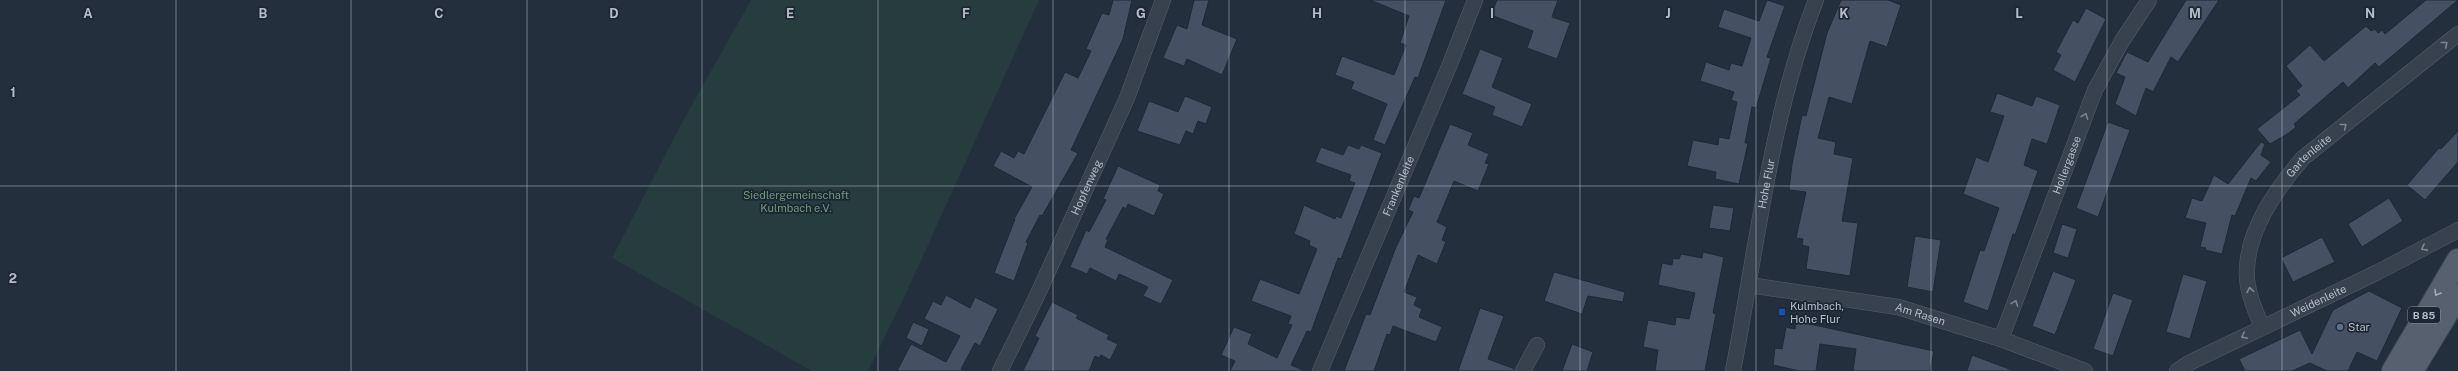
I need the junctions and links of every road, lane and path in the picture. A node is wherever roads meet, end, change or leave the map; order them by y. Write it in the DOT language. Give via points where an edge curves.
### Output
graph roads {
  1 [pos="1163,0"];
  2 [pos="1475,0"];
  3 [pos="1816,0"];
  4 [pos="2149,0"];
  5 [pos="2458,34"];
  6 [pos="2458,230"];
  7 [pos="2458,260"];
  8 [pos="1749,285"];
  9 [pos="2458,295"];
  10 [pos="2262,326"];
  11 [pos="2001,339"];
  12 [pos="1538,346"];
  13 [pos="1000,371"];
  14 [pos="1320,371"];
  15 [pos="1523,371"];
  16 [pos="1733,371"];
  17 [pos="2085,371"];
  18 [pos="2177,371"];
  19 [pos="2393,371"];
  20 [pos="2412,371"];
  1 -- 13 [label="street, Hopfenweg" via="1127,98"];
  2 -- 14 [label="street, Frankenleite"];
  3 -- 8 [label="street, Hohe Flur" via="1800,43 1777,130"];
  11 -- 4 [label="street, Hollergasse, one-way" via="2095,90 2122,41"];
  10 -- 5 [label="street, Gartenleite, one-way" via="2254,309 2246,269 2251,243 2284,180 2303,158"];
  6 -- 10 [label="street, Weidenleite, one-way" via="2378,272"];
  7 -- 19 [label="main road, B 85, one-way"];
  8 -- 11 [label="street, Am Rasen" via="1898,307"];
  8 -- 16 [label="street, Hohe Flur"];
  9 -- 20 [label="main road, B 85"];
  10 -- 18 [label="street, Weidenleite, one-way"];
  11 -- 17 [label="street, Am Rasen"];
  12 -- 15 [label="street"];
}
